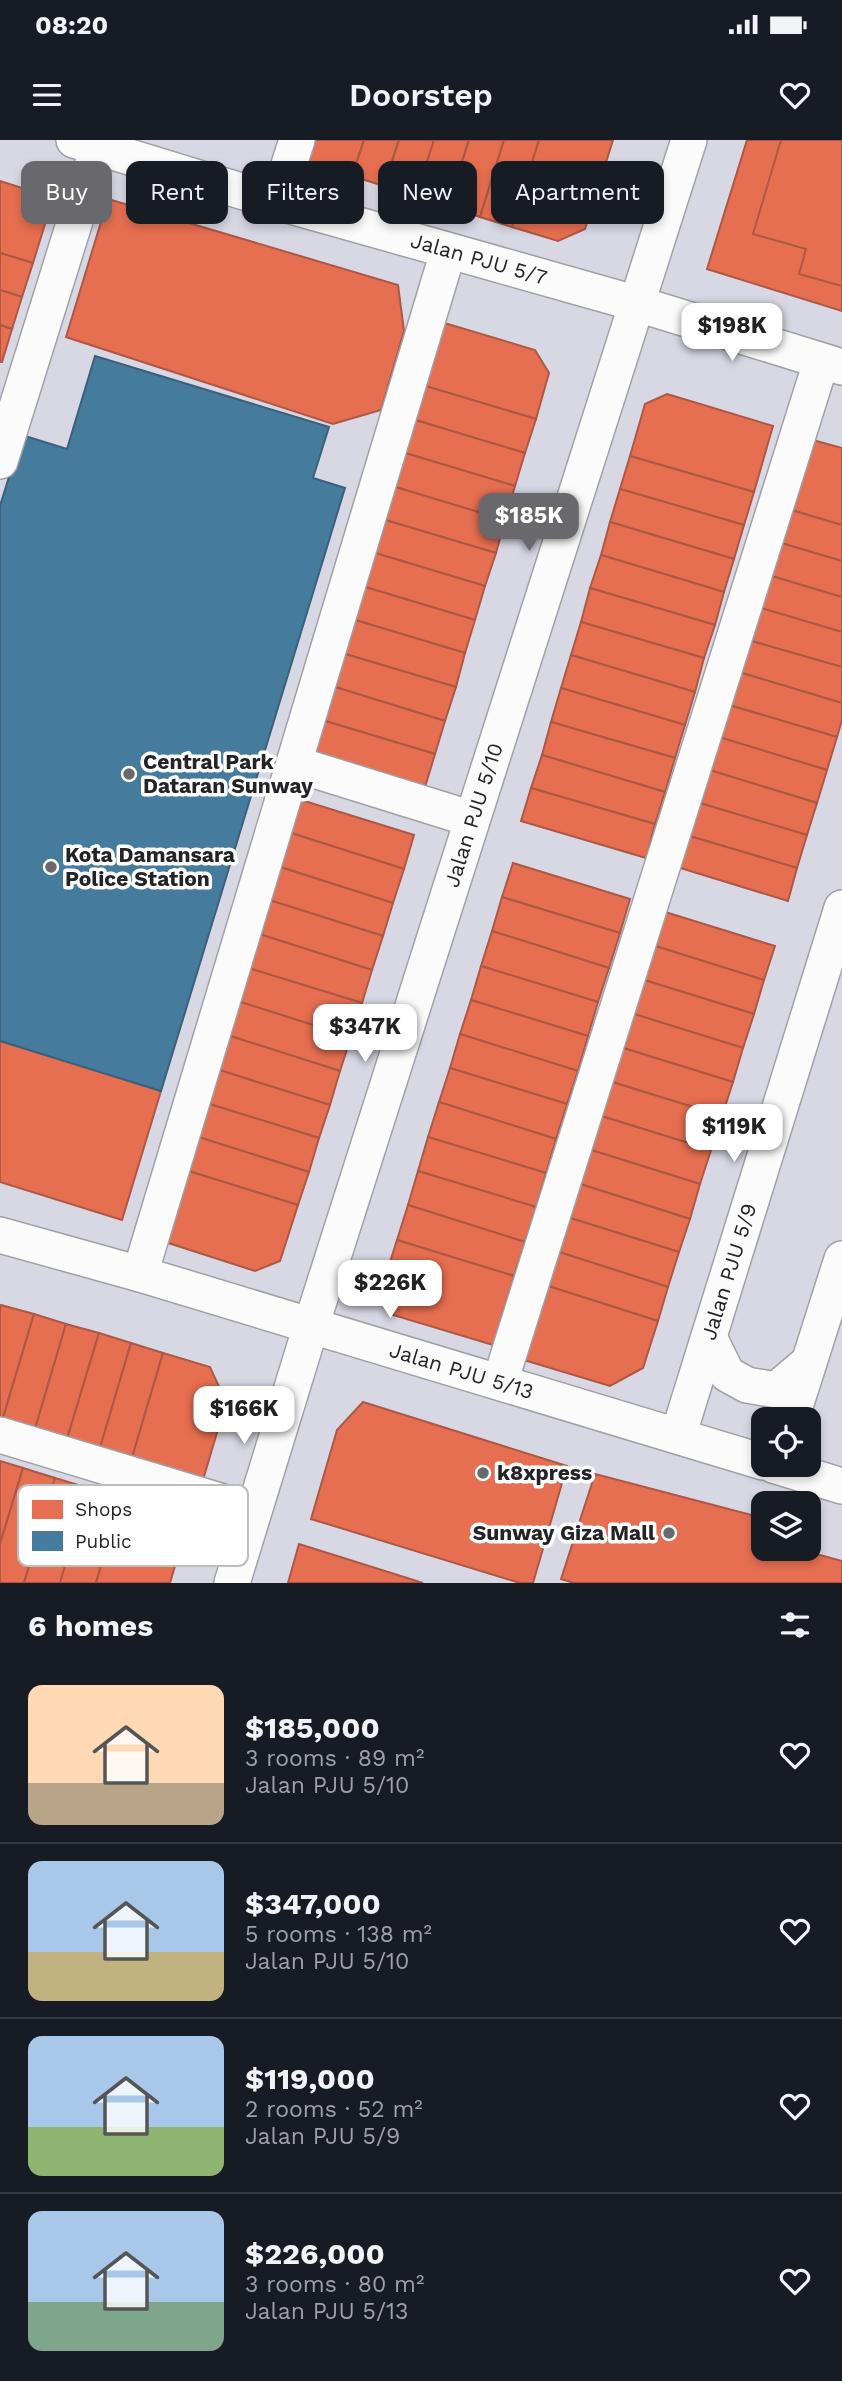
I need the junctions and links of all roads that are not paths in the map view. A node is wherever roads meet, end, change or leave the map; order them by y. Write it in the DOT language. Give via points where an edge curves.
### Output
graph roads {
  1 [pos="297,140"];
  2 [pos="689,140"];
  3 [pos="86,144"];
  4 [pos="290,161"];
  5 [pos="242,191"];
  6 [pos="353,224"];
  7 [pos="449,252"];
  8 [pos="638,304"];
  9 [pos="832,365"];
  10 [pos="0,461"];
  11 [pos="295,764"];
  12 [pos="472,819"];
  13 [pos="842,908"];
  14 [pos="0,1235"];
  15 [pos="842,1259"];
  16 [pos="140,1274"];
  17 [pos="311,1326"];
  18 [pos="709,1337"];
  19 [pos="809,1362"];
  20 [pos="499,1382"];
  21 [pos="795,1407"];
  22 [pos="0,1435"];
  23 [pos="678,1436"];
  24 [pos="751,1458"];
  25 [pos="813,1477"];
  26 [pos="166,1485"];
  27 [pos="842,1486"];
  28 [pos="248,1509"];
  29 [pos="253,1511"];
  30 [pos="248,1528"];
  31 [pos="237,1566"];
  32 [pos="232,1583"];
  1 -- 4 [label="street"];
  2 -- 8 [label="street, Jalan PJU 5/10"];
  3 -- 5 [label="street, Jalan PJU 5/7"];
  3 -- 10 [label="street"];
  6 -- 7 [label="street, Jalan PJU 5/7"];
  7 -- 8 [label="street, Jalan PJU 5/7"];
  7 -- 11 [label="street"];
  8 -- 9 [label="street, Jalan PJU 5/7"];
  8 -- 12 [label="street, Jalan PJU 5/10"];
  9 -- 20 [label="street"];
  11 -- 12 [label="street"];
  11 -- 16 [label="street"];
  12 -- 17 [label="street, Jalan PJU 5/10"];
  13 -- 18 [label="street, Jalan PJU 5/9"];
  14 -- 16 [label="street, Jalan PJU 5/13"];
  15 -- 19 [label="street"];
  16 -- 17 [label="street, Jalan PJU 5/13"];
  17 -- 20 [label="street, Jalan PJU 5/13"];
  17 -- 29 [label="street, Jalan PJU 5/10"];
  18 -- 19 [label="street" via="727,1374 747,1385 776,1390"];
  18 -- 23 [label="street, Jalan PJU 5/9"];
  19 -- 21 [label="street"];
  20 -- 23 [label="street, Jalan PJU 5/13"];
  22 -- 26 [label="street"];
  23 -- 24 [label="street, Jalan PJU 5/13"];
  25 -- 27 [label="street"];
  28 -- 29 [label="street"];
  29 -- 30 [label="street, Jalan PJU 5/10"];
  31 -- 32 [label="street, Jalan PJU 5/10"];
}
